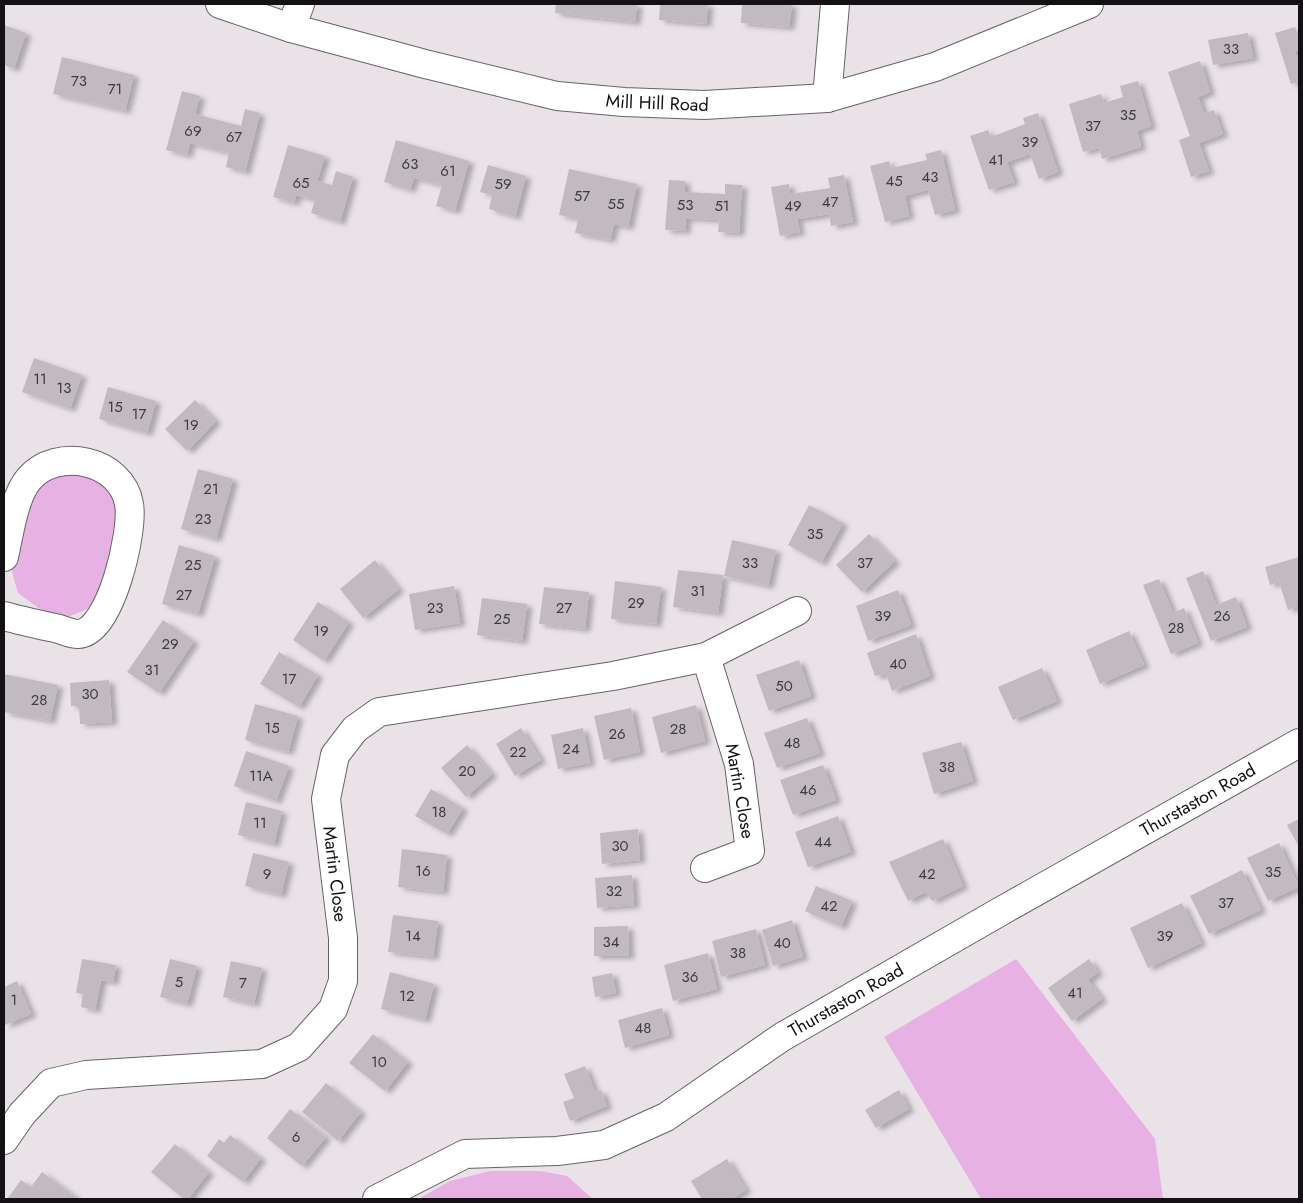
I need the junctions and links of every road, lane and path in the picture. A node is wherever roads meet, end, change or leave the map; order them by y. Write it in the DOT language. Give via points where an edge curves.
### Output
graph roads {
  1 [pos="220,4"];
  2 [pos="835,4"];
  3 [pos="1089,4"];
  4 [pos="296,16"];
  5 [pos="827,98"];
  6 [pos="4,557"];
  7 [pos="797,611"];
  8 [pos="4,616"];
  9 [pos="706,658"];
  10 [pos="1299,743"];
  11 [pos="705,868"];
  12 [pos="4,1140"];
  13 [pos="377,1199"];
  1 -- 4 [label="street, Mill Hill Road"];
  2 -- 5 [label="street"];
  3 -- 5 [label="street, Mill Hill Road" via="935,67"];
  4 -- 5 [label="street, Mill Hill Road" via="425,64 558,96 704,105"];
  6 -- 8 [label="street" via="20,496 30,478 64,461 86,461 104,470 120,484 130,503 129,526 114,592 103,616 91,628 78,634"];
  7 -- 9 [label="street, Martin Close"];
  9 -- 11 [label="street, Martin Close" via="739,764 750,851"];
  9 -- 12 [label="street, Martin Close" via="613,676 380,712 355,729 335,755 326,799 343,938 343,981 333,1009 300,1047 262,1064 86,1075 52,1083 22,1114"];
  10 -- 13 [label="street, Thurstaston Road" via="782,1037 666,1117 604,1145 557,1151 465,1154"];
}
